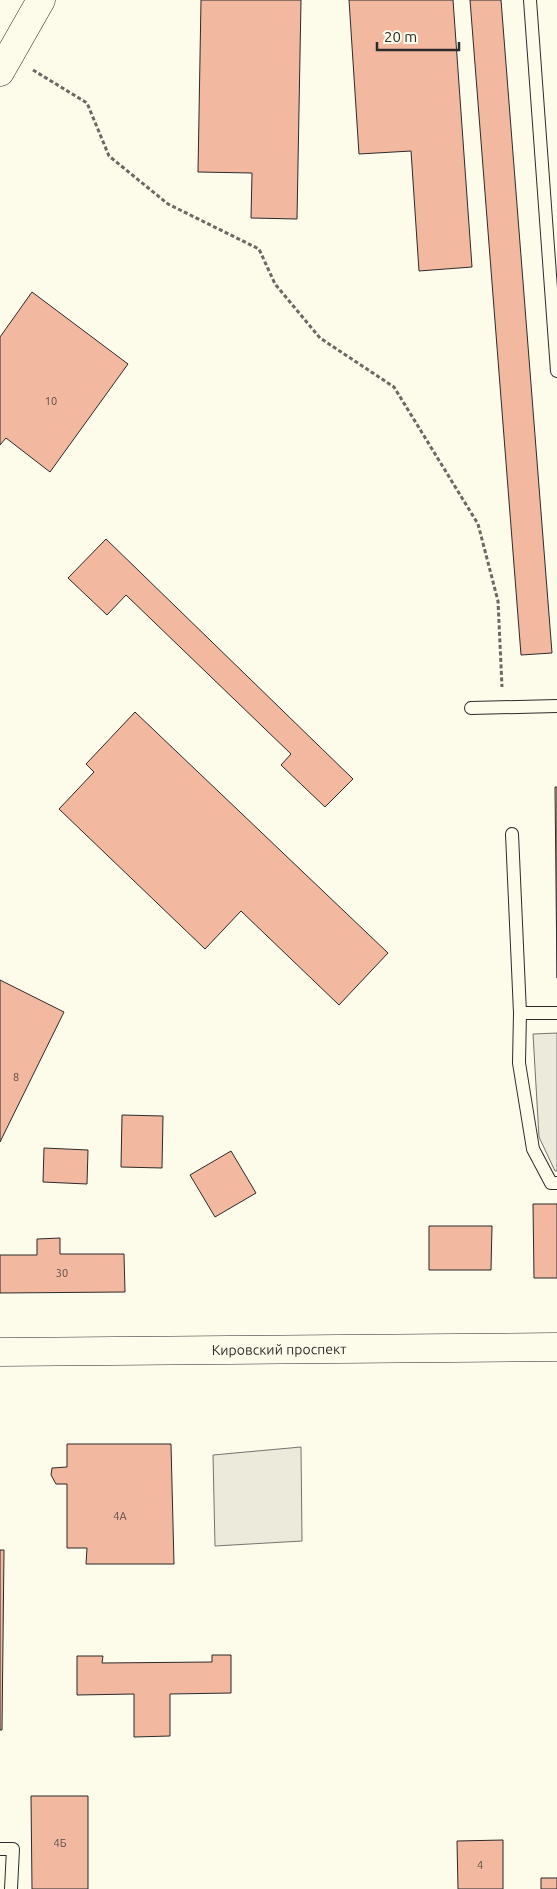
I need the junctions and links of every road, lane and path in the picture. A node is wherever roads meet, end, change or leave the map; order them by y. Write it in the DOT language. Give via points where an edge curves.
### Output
graph roads {
  1 [pos="41,0"];
  2 [pos="530,0"];
  3 [pos="5,64"];
  4 [pos="557,371"];
  5 [pos="557,706"];
  6 [pos="503,707"];
  7 [pos="471,708"];
  8 [pos="512,834"];
  9 [pos="520,1013"];
  10 [pos="557,1013"];
  11 [pos="557,1184"];
  12 [pos="557,1347"];
  13 [pos="0,1352"];
  14 [pos="0,1848"];
  15 [pos="11,1889"];
  1 -- 3 [label="main road"];
  2 -- 4 [label="lane"];
  3 -- 6 [label="path" via="87,103 109,156 168,204 258,249 275,284 320,338 394,387 478,524 498,601"];
  5 -- 6 [label="lane"];
  6 -- 7 [label="lane"];
  8 -- 9 [label="lane"];
  9 -- 10 [label="lane"];
  9 -- 11 [label="lane" via="520,1063 533,1149 551,1184"];
  12 -- 13 [label="main road, Кировский проспект"];
  14 -- 15 [label="lane" via="13,1849"];
}
